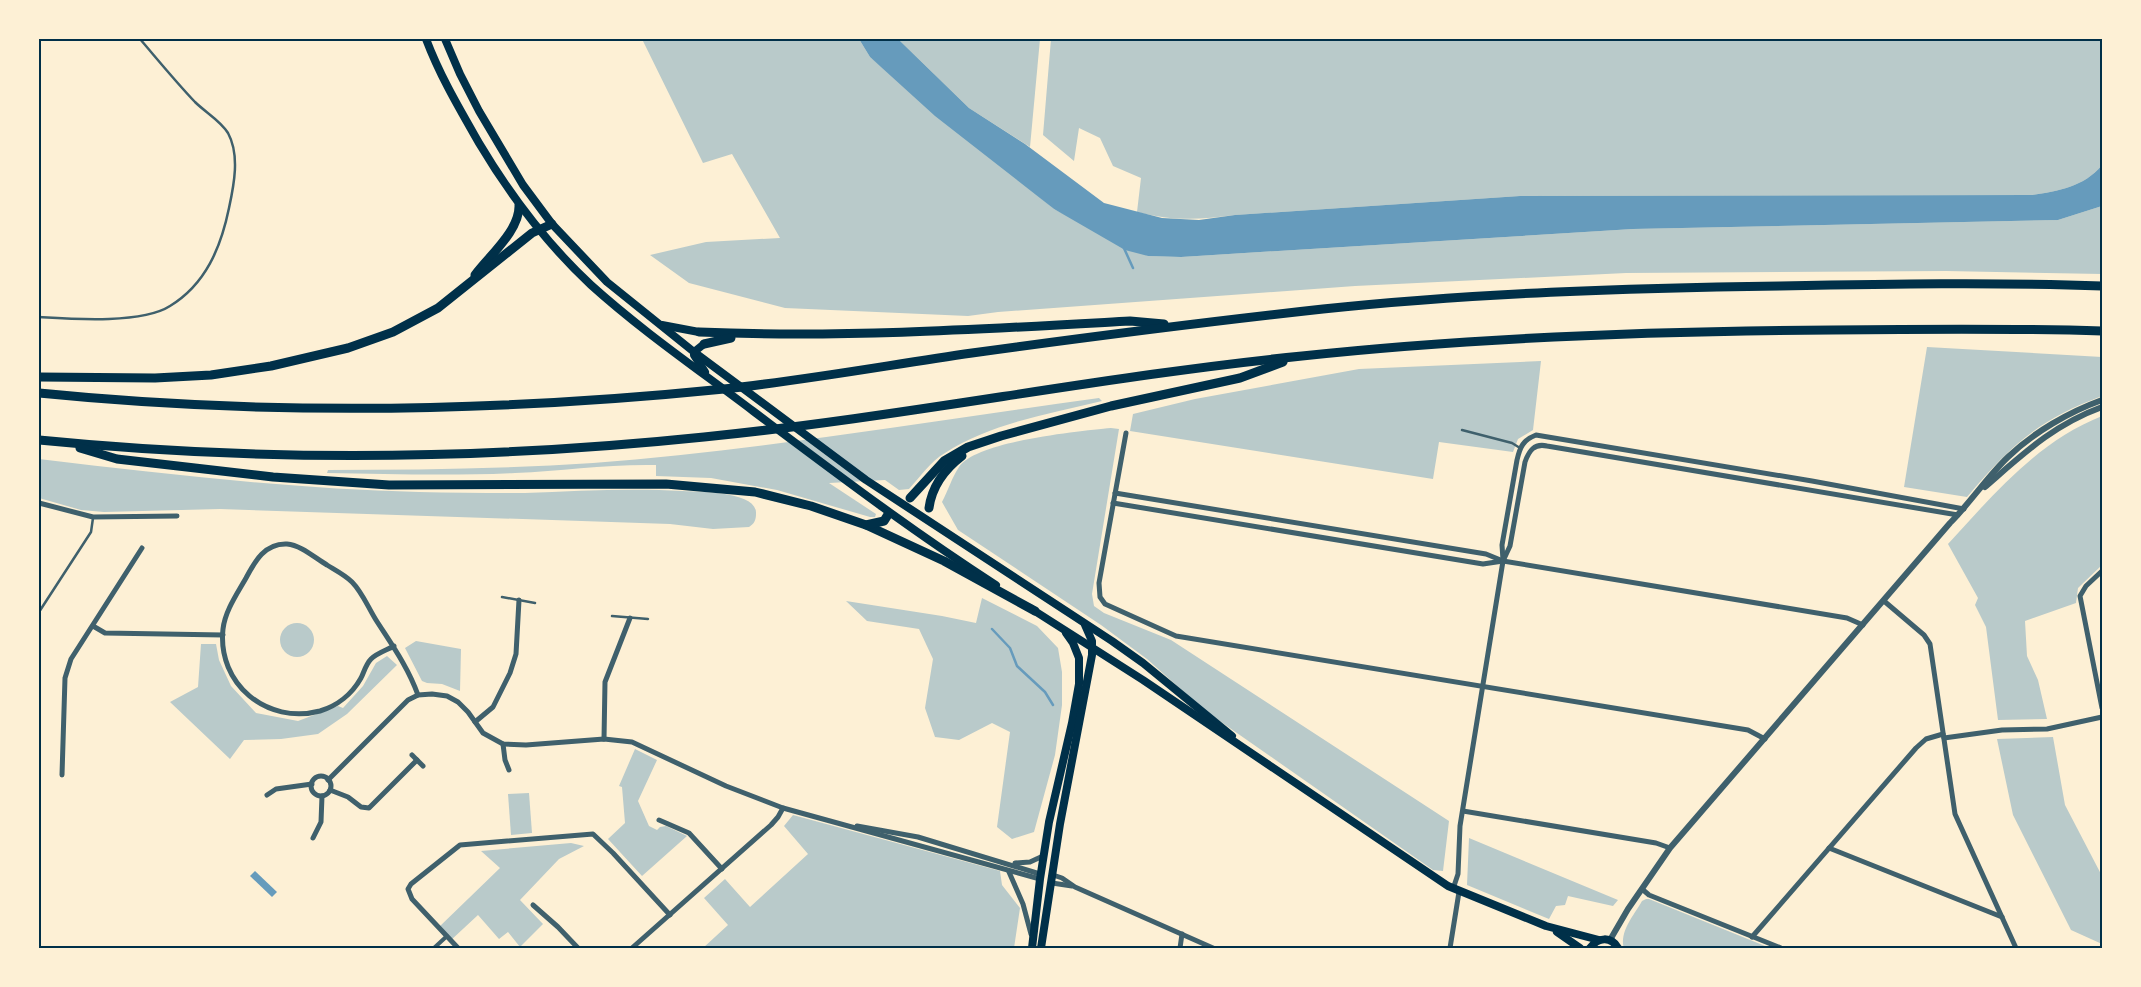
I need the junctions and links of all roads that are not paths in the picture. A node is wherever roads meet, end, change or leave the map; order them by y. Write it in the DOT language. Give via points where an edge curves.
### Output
graph roads {
  1 [pos="140,39"];
  2 [pos="426,39"];
  3 [pos="444,39"];
  4 [pos="519,205"];
  5 [pos="552,224"];
  6 [pos="538,229"];
  7 [pos="469,284"];
  8 [pos="2102,286"];
  9 [pos="39,317"];
  10 [pos="660,324"];
  11 [pos="1182,325"];
  12 [pos="2102,331"];
  13 [pos="699,332"];
  14 [pos="741,335"];
  15 [pos="704,344"];
  16 [pos="695,353"];
  17 [pos="1298,356"];
  18 [pos="707,376"];
  19 [pos="39,377"];
  20 [pos="39,393"];
  21 [pos="2102,400"];
  22 [pos="2102,407"];
  23 [pos="1462,430"];
  24 [pos="1126,433"];
  25 [pos="39,440"];
  26 [pos="985,441"];
  27 [pos="63,442"];
  28 [pos="1520,448"];
  29 [pos="1115,493"];
  30 [pos="1978,493"];
  31 [pos="907,501"];
  32 [pos="39,503"];
  33 [pos="1113,503"];
  34 [pos="929,508"];
  35 [pos="1964,509"];
  36 [pos="889,513"];
  37 [pos="1958,515"];
  38 [pos="177,516"];
  39 [pos="94,517"];
  40 [pos="931,523"];
  41 [pos="866,525"];
  42 [pos="142,548"];
  43 [pos="1503,561"];
  44 [pos="2102,571"];
  45 [pos="502,597"];
  46 [pos="518,600"];
  47 [pos="1884,600"];
  48 [pos="535,603"];
  49 [pos="1035,611"];
  50 [pos="39,612"];
  51 [pos="612,616"];
  52 [pos="630,618"];
  53 [pos="648,619"];
  54 [pos="1084,623"];
  55 [pos="93,626"];
  56 [pos="1863,626"];
  57 [pos="1061,628"];
  58 [pos="223,635"];
  59 [pos="394,646"];
  60 [pos="1092,647"];
  61 [pos="1482,686"];
  62 [pos="418,695"];
  63 [pos="2102,708"];
  64 [pos="2102,717"];
  65 [pos="475,722"];
  66 [pos="1944,736"];
  67 [pos="604,739"];
  68 [pos="1765,739"];
  69 [pos="503,744"];
  70 [pos="412,755"];
  71 [pos="1259,757"];
  72 [pos="417,760"];
  73 [pos="423,766"];
  74 [pos="509,770"];
  75 [pos="62,775"];
  76 [pos="328,780"];
  77 [pos="312,784"];
  78 [pos="330,790"];
  79 [pos="267,795"];
  80 [pos="322,796"];
  81 [pos="783,808"];
  82 [pos="1463,811"];
  83 [pos="659,820"];
  84 [pos="848,825"];
  85 [pos="314,838"];
  86 [pos="1670,848"];
  87 [pos="1829,848"];
  88 [pos="1043,856"];
  89 [pos="1005,863"];
  90 [pos="722,869"];
  91 [pos="1009,872"];
  92 [pos="1040,876"];
  93 [pos="1052,879"];
  94 [pos="1642,889"];
  95 [pos="1456,890"];
  96 [pos="533,905"];
  97 [pos="670,915"];
  98 [pos="2002,917"];
  99 [pos="1546,926"];
  100 [pos="1182,934"];
  101 [pos="447,936"];
  102 [pos="1752,937"];
  103 [pos="1599,940"];
  104 [pos="1610,940"];
  105 [pos="1032,946"];
  106 [pos="434,948"];
  107 [pos="458,948"];
  108 [pos="578,948"];
  109 [pos="632,948"];
  110 [pos="1041,948"];
  111 [pos="1180,948"];
  112 [pos="1213,948"];
  113 [pos="1450,948"];
  114 [pos="1580,948"];
  115 [pos="1590,948"];
  116 [pos="1618,948"];
  117 [pos="1781,948"];
  118 [pos="2016,948"];
  1 -- 9 [label="lane" via="228,134 234,147 235,167 223,236 211,265 191,289 169,307 144,316"];
  2 -- 4 [label="main road" via="444,83"];
  3 -- 5 [label="main road" via="502,151"];
  4 -- 6 [label="main road"];
  4 -- 7 [label="highway" via="516,224"];
  5 -- 6 [label="highway"];
  5 -- 10 [label="main road" via="607,282"];
  6 -- 7 [label="highway"];
  6 -- 18 [label="main road" via="621,310"];
  7 -- 19 [label="highway" via="438,308 393,332 298,361 184,377"];
  8 -- 11 [label="highway" via="1841,285 1582,291 1465,297"];
  10 -- 13 [label="main road"];
  10 -- 16 [label="main road"];
  11 -- 14 [label="highway" via="1130,322 890,333"];
  11 -- 20 [label="highway" via="731,388 601,400 356,409 156,403"];
  12 -- 17 [label="highway" via="1909,329 1645,333 1470,341"];
  13 -- 14 [label="highway"];
  14 -- 15 [label="highway"];
  15 -- 16 [label="main road"];
  16 -- 18 [label="main road"];
  16 -- 31 [label="main road" via="866,480"];
  17 -- 26 [label="highway" via="1240,378 1111,406"];
  17 -- 27 [label="highway" via="851,419 606,447 377,456 156,450"];
  18 -- 36 [label="main road"];
  21 -- 30 [label="street" via="2075,411 2033,436 2007,458"];
  22 -- 30 [label="street" via="2071,420 2025,450"];
  23 -- 28 [label="lane" via="1512,442"];
  24 -- 29 [label="street"];
  25 -- 27 [label="highway"];
  26 -- 31 [label="highway" via="944,461"];
  26 -- 34 [label="highway" via="946,471 938,481"];
  27 -- 41 [label="highway" via="117,459 273,477 463,486 704,486 786,499"];
  28 -- 35 [label="street" via="1526,439 1546,436"];
  28 -- 43 [label="street" via="1502,545"];
  29 -- 33 [label="street"];
  29 -- 43 [label="street" via="1486,554"];
  30 -- 35 [label="street"];
  31 -- 36 [label="main road"];
  31 -- 40 [label="main road"];
  32 -- 39 [label="street"];
  33 -- 43 [label="street" via="1483,564"];
  33 -- 61 [label="street" via="1100,583 1100,597 1105,604 1176,636"];
  34 -- 40 [label="main road"];
  35 -- 37 [label="street"];
  36 -- 41 [label="highway" via="884,520"];
  36 -- 49 [label="main road"];
  37 -- 43 [label="street" via="1540,444 1533,448 1525,462 1510,546"];
  37 -- 47 [label="street"];
  38 -- 39 [label="street"];
  39 -- 50 [label="lane" via="91,532"];
  40 -- 54 [label="main road"];
  41 -- 49 [label="highway" via="944,561"];
  42 -- 55 [label="street"];
  43 -- 56 [label="street" via="1847,618"];
  43 -- 61 [label="street"];
  44 -- 63 [label="street" via="2080,596"];
  45 -- 46 [label="lane"];
  46 -- 48 [label="lane"];
  46 -- 65 [label="street" via="516,654 510,673 493,707"];
  47 -- 56 [label="street"];
  47 -- 66 [label="street" via="1928,638"];
  49 -- 57 [label="main road"];
  51 -- 52 [label="lane"];
  52 -- 53 [label="lane"];
  52 -- 67 [label="street" via="605,682"];
  54 -- 60 [label="main road"];
  54 -- 71 [label="main road" via="1143,663"];
  55 -- 58 [label="street" via="105,633"];
  55 -- 75 [label="street" via="71,659 65,678"];
  56 -- 68 [label="street"];
  57 -- 60 [label="main road"];
  57 -- 88 [label="main road" via="1077,652 1079,684"];
  58 -- 59 [label="street" via="227,666 240,688 266,707 288,714 321,710 340,701 359,681 370,660"];
  58 -- 59 [label="street" via="228,611 255,561 266,550 286,544 352,582"];
  59 -- 62 [label="street" via="412,677"];
  60 -- 71 [label="main road"];
  60 -- 93 [label="main road"];
  61 -- 68 [label="street" via="1748,730"];
  61 -- 82 [label="street"];
  62 -- 65 [label="street" via="447,696 458,702"];
  62 -- 76 [label="street" via="397,709"];
  64 -- 66 [label="street" via="2047,728"];
  65 -- 69 [label="street" via="483,733"];
  66 -- 87 [label="street" via="1932,736 1920,743"];
  66 -- 98 [label="street" via="1955,814"];
  67 -- 69 [label="street"];
  67 -- 81 [label="street" via="632,742 726,786"];
  68 -- 86 [label="street"];
  69 -- 74 [label="street"];
  70 -- 72 [label="street"];
  71 -- 95 [label="main road"];
  72 -- 73 [label="street"];
  72 -- 78 [label="street" via="369,808"];
  76 -- 77 [label="street" via="317,778"];
  76 -- 78 [label="street"];
  77 -- 79 [label="street" via="276,789"];
  77 -- 80 [label="street" via="314,793"];
  78 -- 80 [label="street"];
  80 -- 85 [label="street" via="321,822"];
  81 -- 84 [label="street"];
  81 -- 90 [label="street" via="771,825"];
  82 -- 86 [label="street"];
  82 -- 95 [label="street"];
  83 -- 90 [label="street" via="688,833"];
  84 -- 89 [label="street" via="918,837"];
  84 -- 91 [label="street"];
  86 -- 94 [label="street"];
  87 -- 98 [label="street"];
  87 -- 102 [label="street"];
  88 -- 89 [label="street" via="1030,862"];
  88 -- 92 [label="main road"];
  89 -- 92 [label="street"];
  90 -- 97 [label="street"];
  91 -- 92 [label="street"];
  91 -- 105 [label="street" via="1027,915"];
  92 -- 93 [label="main road"];
  92 -- 105 [label="main road"];
  93 -- 100 [label="street" via="1062,878 1074,887"];
  93 -- 110 [label="main road"];
  94 -- 102 [label="street" via="1649,895"];
  94 -- 104 [label="street"];
  95 -- 99 [label="main road"];
  95 -- 113 [label="street"];
  96 -- 108 [label="street"];
  97 -- 101 [label="street" via="593,834 460,845 408,889 412,899"];
  97 -- 109 [label="street"];
  98 -- 118 [label="street"];
  99 -- 103 [label="main road"];
  99 -- 114 [label="main road"];
  100 -- 111 [label="street"];
  100 -- 112 [label="street"];
  101 -- 106 [label="street"];
  101 -- 107 [label="street"];
  102 -- 117 [label="street"];
  103 -- 104 [label="main road"];
  103 -- 115 [label="main road"];
  104 -- 116 [label="main road"];
}
